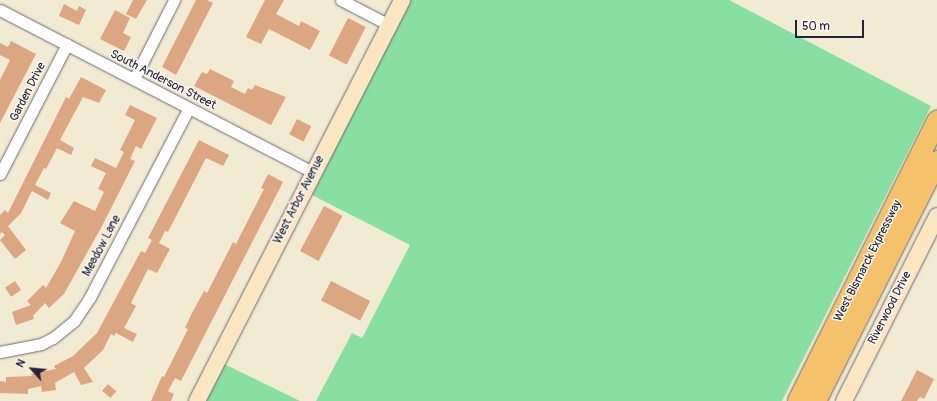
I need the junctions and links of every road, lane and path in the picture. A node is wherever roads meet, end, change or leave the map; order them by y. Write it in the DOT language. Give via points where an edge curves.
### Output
graph roads {
  1 [pos="174,0"];
  2 [pos="341,0"];
  3 [pos="402,0"];
  4 [pos="0,10"];
  5 [pos="389,25"];
  6 [pos="67,44"];
  7 [pos="134,79"];
  8 [pos="189,108"];
  9 [pos="937,121"];
  10 [pos="937,161"];
  11 [pos="314,173"];
  12 [pos="0,174"];
  13 [pos="937,216"];
  14 [pos="0,352"];
  15 [pos="197,401"];
  16 [pos="798,401"];
  17 [pos="816,401"];
  18 [pos="844,401"];
  1 -- 7 [label="street"];
  2 -- 5 [label="street"];
  3 -- 5 [label="main road, West Arbor Avenue"];
  4 -- 6 [label="street, South Anderson Street"];
  5 -- 11 [label="main road, West Arbor Avenue"];
  6 -- 7 [label="street, South Anderson Street"];
  6 -- 12 [label="street, Garden Drive"];
  7 -- 8 [label="street, South Anderson Street"];
  8 -- 11 [label="street, South Anderson Street"];
  8 -- 14 [label="street, Meadow Lane" via="90,297 74,321 41,344"];
  9 -- 16 [label="highway, West Bismarck Expressway"];
  10 -- 17 [label="highway, West Bismarck Expressway"];
  11 -- 15 [label="main road, West Arbor Avenue"];
  13 -- 18 [label="main road, Riverwood Drive"];
}
